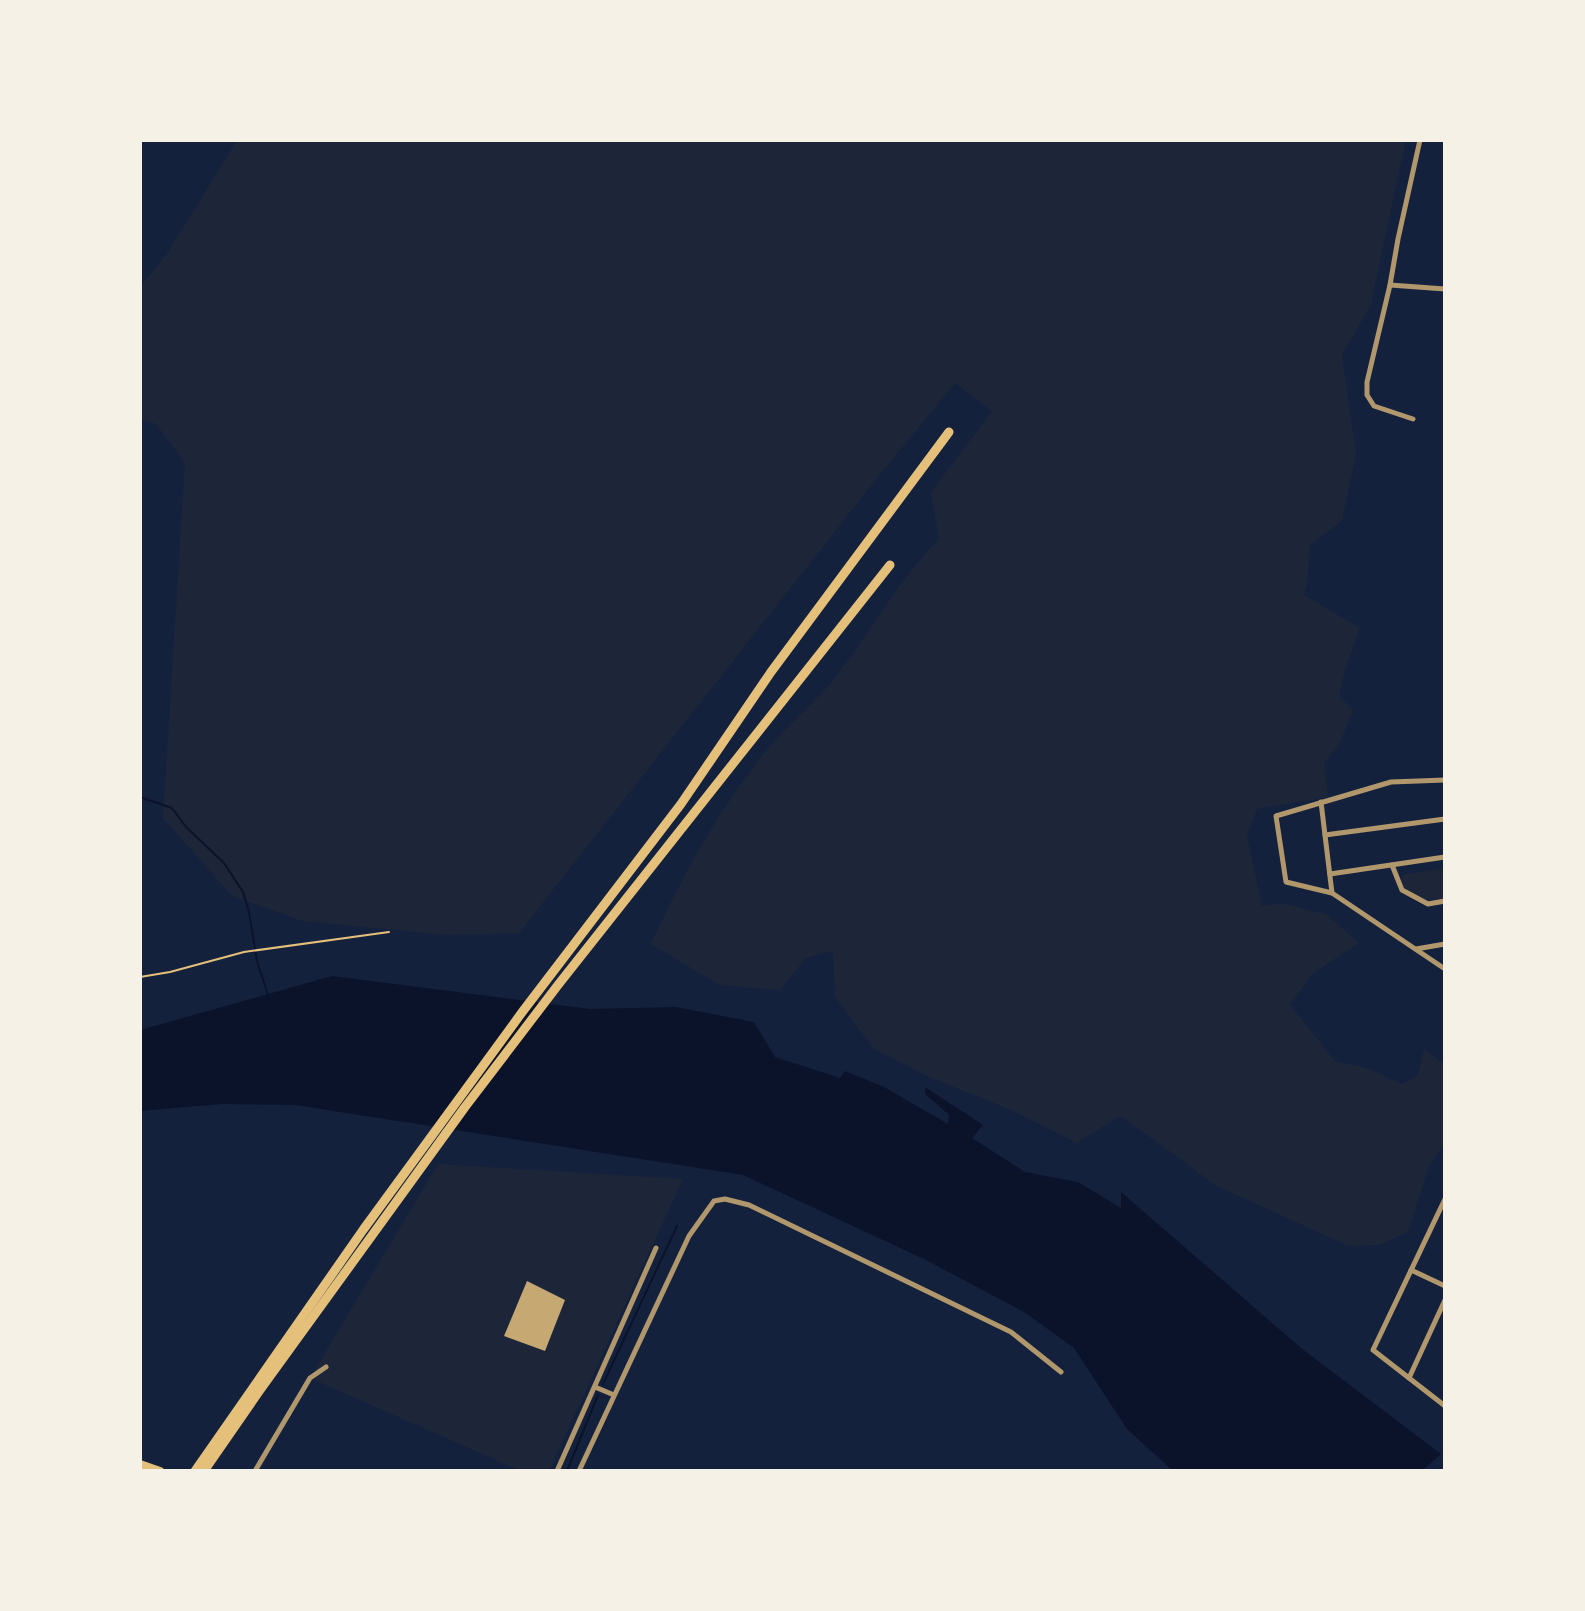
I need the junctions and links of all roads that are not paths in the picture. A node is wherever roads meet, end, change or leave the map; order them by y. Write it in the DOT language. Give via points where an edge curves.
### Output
graph roads {
  1 [pos="1420,140"];
  2 [pos="1390,285"];
  3 [pos="1445,289"];
  4 [pos="1413,419"];
  5 [pos="949,432"];
  6 [pos="890,565"];
  7 [pos="1445,780"];
  8 [pos="1321,802"];
  9 [pos="1445,819"];
  10 [pos="1325,835"];
  11 [pos="1445,857"];
  12 [pos="1392,865"];
  13 [pos="1330,874"];
  14 [pos="1332,893"];
  15 [pos="1445,901"];
  16 [pos="1445,944"];
  17 [pos="1416,949"];
  18 [pos="1445,969"];
  19 [pos="1445,1199"];
  20 [pos="656,1248"];
  21 [pos="1411,1270"];
  22 [pos="1445,1286"];
  23 [pos="1445,1300"];
  24 [pos="326,1367"];
  25 [pos="1061,1372"];
  26 [pos="1409,1378"];
  27 [pos="595,1387"];
  28 [pos="614,1395"];
  29 [pos="1445,1395"];
  30 [pos="1443,1405"];
  31 [pos="140,1464"];
  32 [pos="160,1471"];
  33 [pos="195,1471"];
  34 [pos="204,1471"];
  35 [pos="255,1471"];
  36 [pos="557,1471"];
  37 [pos="579,1471"];
  1 -- 2 [label="street"];
  2 -- 3 [label="street"];
  2 -- 4 [label="street" via="1367,395 1374,406"];
  5 -- 33 [label="highway" via="771,672 681,804 372,1218"];
  6 -- 34 [label="highway" via="558,985 421,1166"];
  7 -- 8 [label="street" via="1391,782"];
  8 -- 10 [label="street"];
  8 -- 14 [label="street" via="1276,816 1286,882"];
  9 -- 10 [label="street"];
  10 -- 13 [label="street"];
  11 -- 12 [label="street"];
  12 -- 13 [label="street"];
  12 -- 15 [label="street" via="1402,890 1428,904"];
  13 -- 14 [label="street"];
  14 -- 17 [label="street"];
  16 -- 17 [label="street"];
  17 -- 18 [label="street"];
  19 -- 21 [label="street"];
  20 -- 27 [label="street"];
  21 -- 22 [label="street"];
  21 -- 26 [label="street" via="1373,1350"];
  23 -- 26 [label="street"];
  24 -- 35 [label="street" via="310,1378"];
  25 -- 28 [label="street" via="1011,1332 749,1205 725,1199 714,1201 689,1236"];
  26 -- 30 [label="street"];
  27 -- 28 [label="street"];
  27 -- 36 [label="street"];
  28 -- 37 [label="street"];
  29 -- 30 [label="street"];
  31 -- 32 [label="main road"];
}
